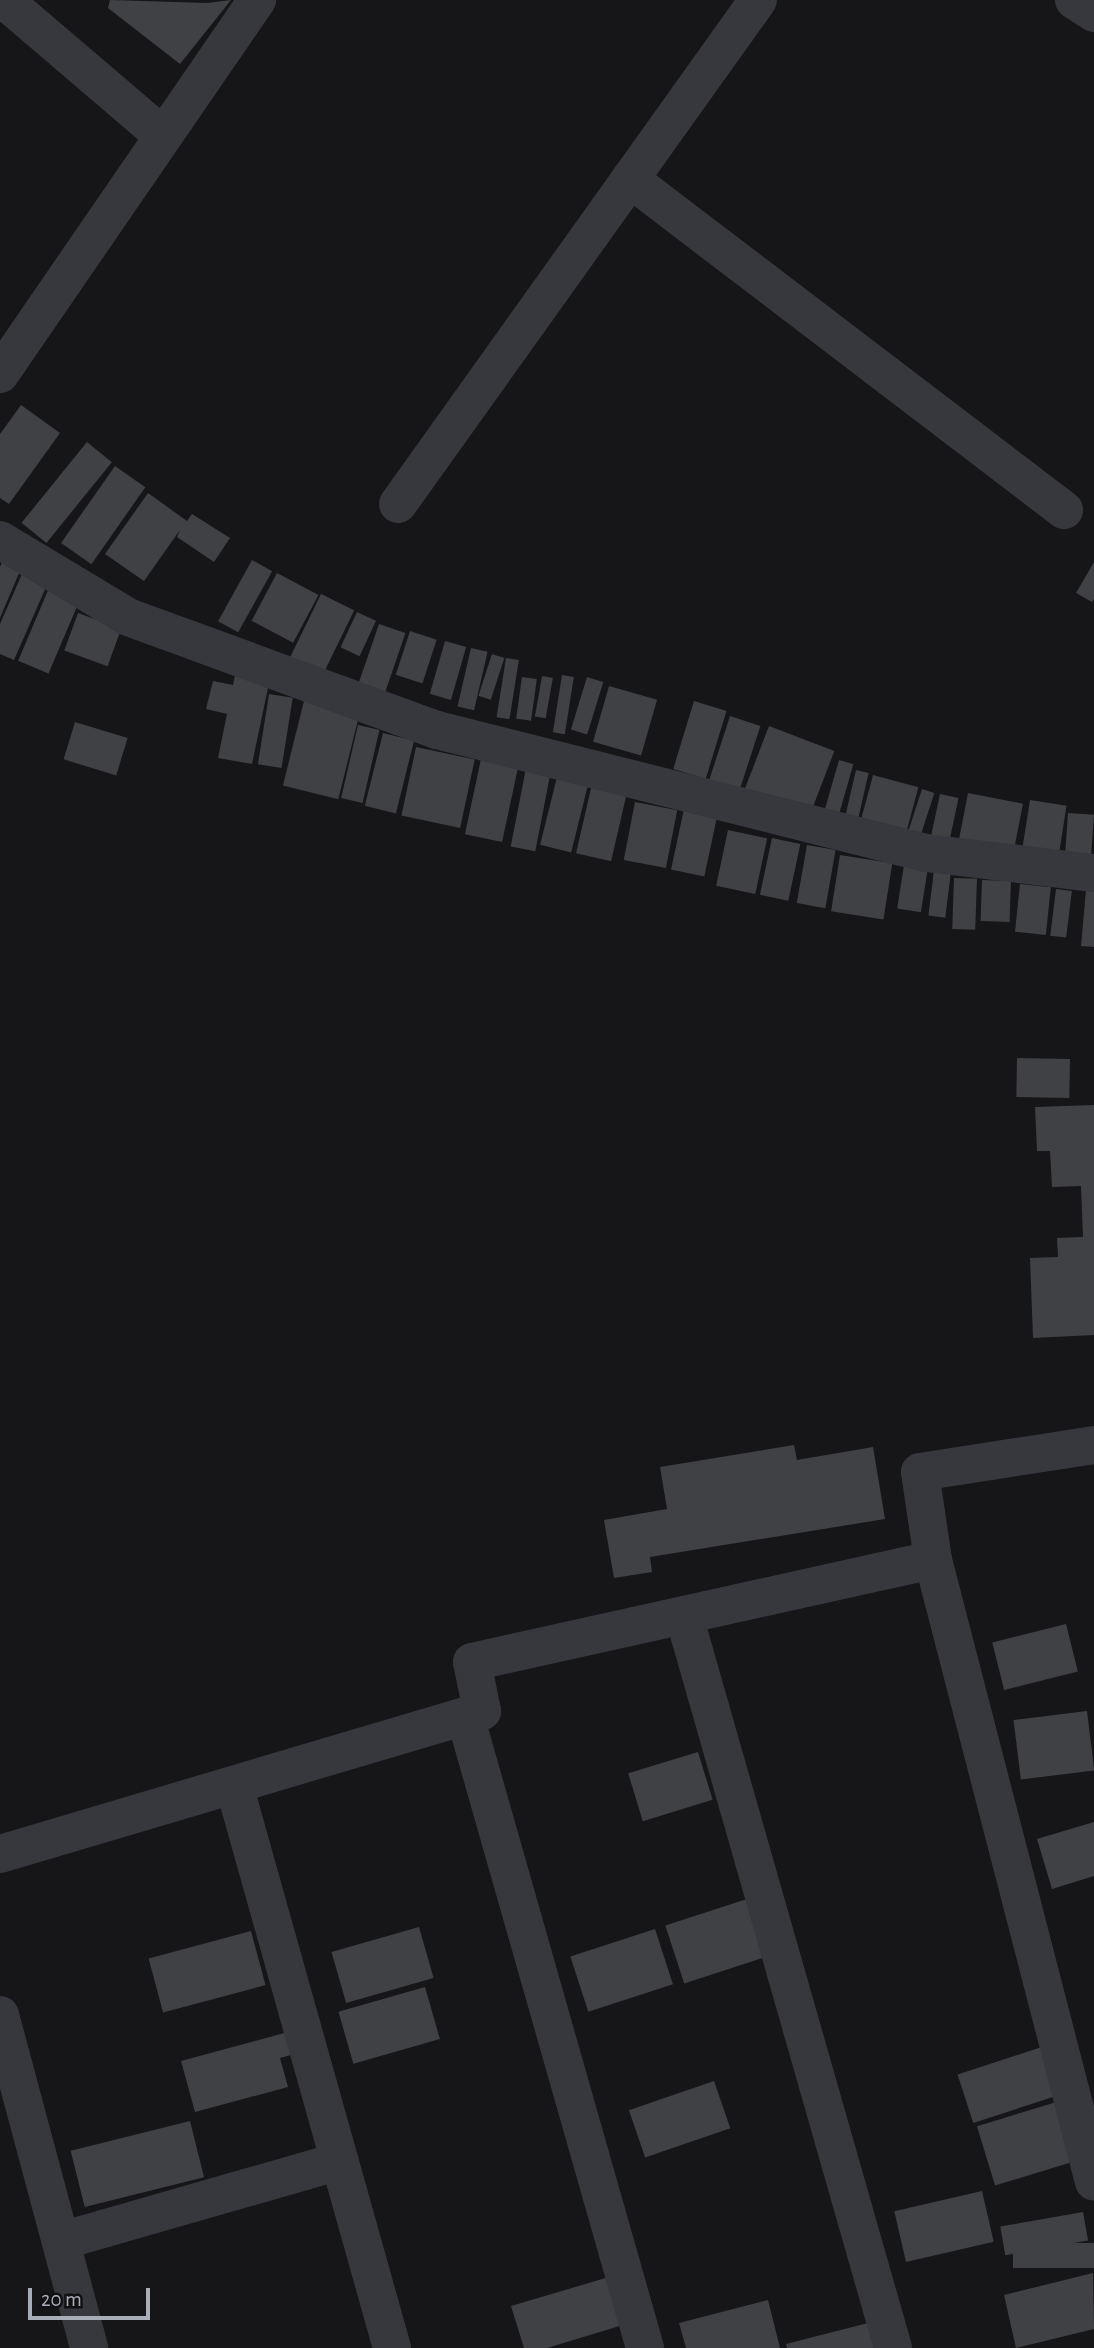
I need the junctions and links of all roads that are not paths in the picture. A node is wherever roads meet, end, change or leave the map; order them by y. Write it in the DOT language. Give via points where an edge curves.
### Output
graph roads {
  1 [pos="4,0"];
  2 [pos="257,0"];
  3 [pos="758,0"];
  4 [pos="1074,0"];
  5 [pos="1094,13"];
  6 [pos="163,136"];
  7 [pos="630,179"];
  8 [pos="0,374"];
  9 [pos="398,504"];
  10 [pos="1064,510"];
  11 [pos="0,540"];
  12 [pos="1094,873"];
  13 [pos="1094,1445"];
  14 [pos="933,1560"];
  15 [pos="684,1616"];
  16 [pos="465,1716"];
  17 [pos="234,1785"];
  18 [pos="0,1854"];
  19 [pos="0,2015"];
  20 [pos="340,2161"];
  21 [pos="1094,2182"];
  22 [pos="61,2241"];
  23 [pos="89,2348"];
  24 [pos="392,2348"];
  25 [pos="645,2348"];
  26 [pos="893,2348"];
  1 -- 6 [label="street"];
  2 -- 6 [label="street"];
  3 -- 7 [label="street"];
  4 -- 5 [label="street"];
  6 -- 8 [label="street"];
  7 -- 9 [label="street"];
  7 -- 10 [label="street"];
  11 -- 12 [label="street" via="128,617 437,730 926,853"];
  13 -- 14 [label="street" via="920,1472"];
  14 -- 15 [label="street"];
  14 -- 21 [label="street"];
  15 -- 16 [label="street" via="472,1662 482,1711"];
  15 -- 26 [label="street"];
  16 -- 17 [label="street"];
  16 -- 25 [label="street"];
  17 -- 18 [label="street"];
  17 -- 20 [label="street"];
  19 -- 22 [label="street"];
  20 -- 22 [label="street"];
  20 -- 24 [label="street"];
  22 -- 23 [label="street"];
}
